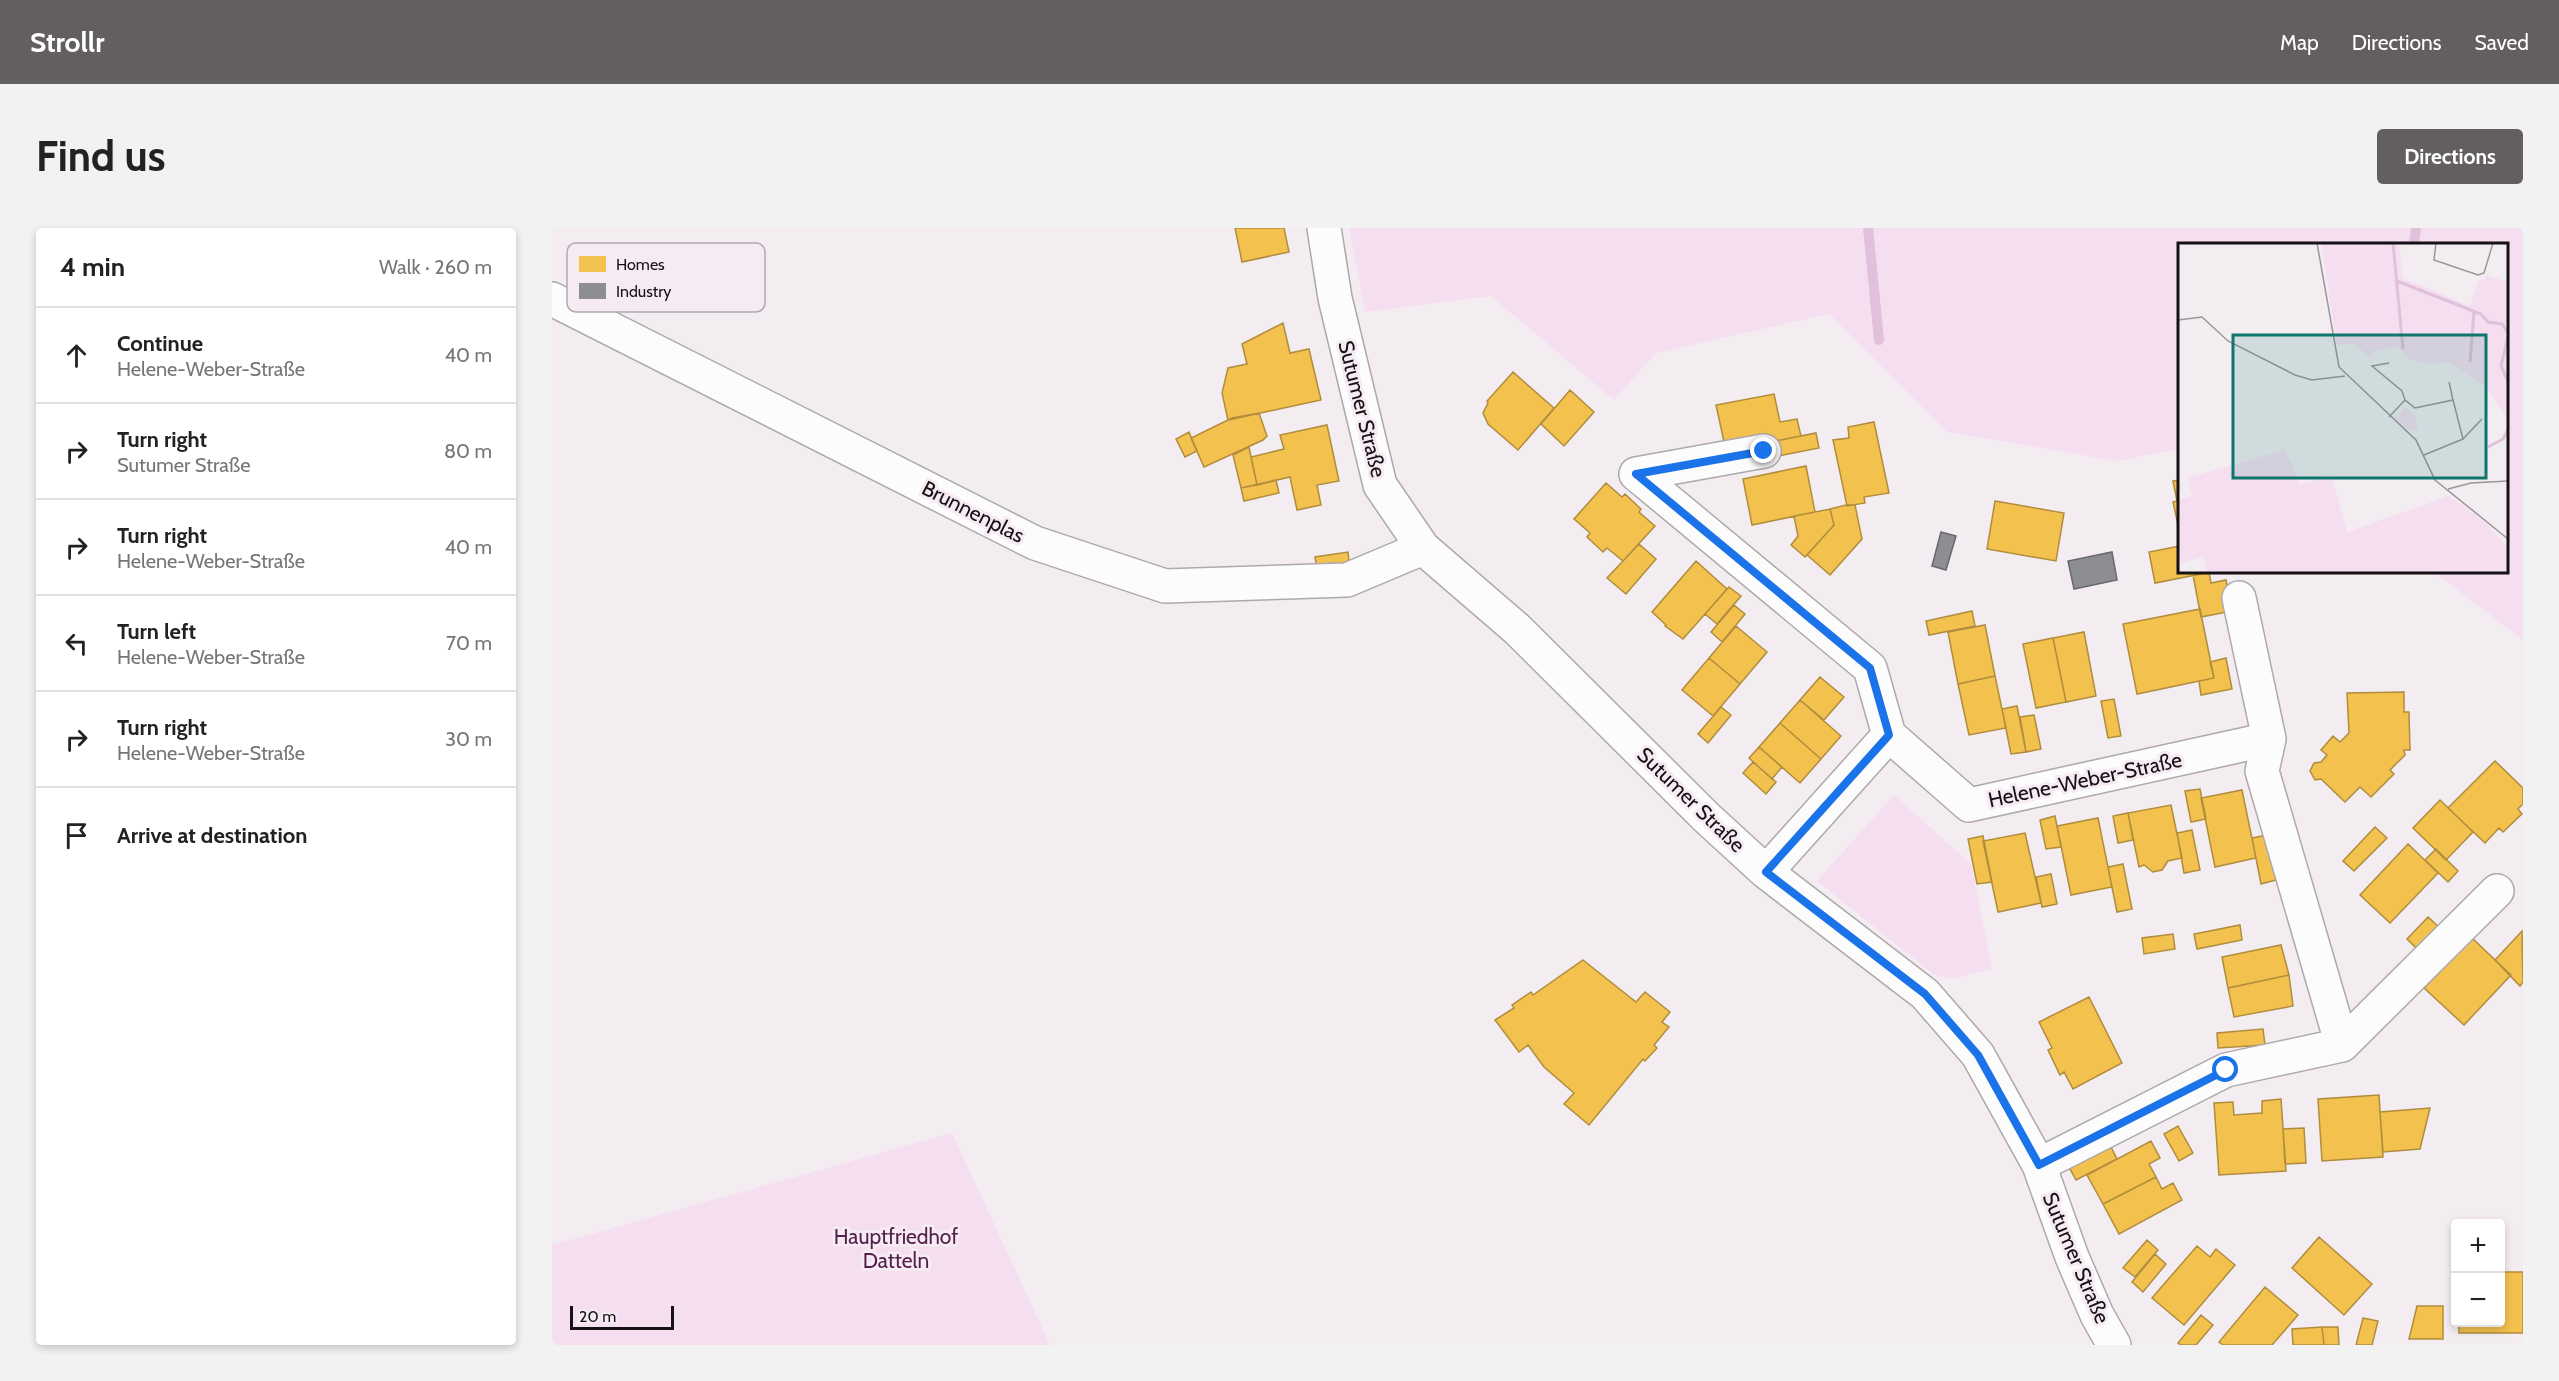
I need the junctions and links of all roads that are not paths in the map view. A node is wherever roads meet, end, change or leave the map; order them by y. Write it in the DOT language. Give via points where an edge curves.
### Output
graph roads {
  1 [pos="1324,228"];
  2 [pos="552,299"];
  3 [pos="567,307"];
  4 [pos="578,312"];
  5 [pos="1764,451"];
  6 [pos="1423,548"];
  7 [pos="2239,598"];
  8 [pos="1889,735"];
  9 [pos="2269,739"];
  10 [pos="1766,872"];
  11 [pos="2497,891"];
  12 [pos="2342,1045"];
  13 [pos="2039,1165"];
  14 [pos="2114,1345"];
  1 -- 6 [label="street, Sutumer Straße" via="1335,298 1380,485"];
  2 -- 3 [label="street, Brunnenplas"];
  4 -- 6 [label="street, Brunnenplas" via="1035,543 1165,586 1347,580"];
  5 -- 8 [label="street" via="1636,474 1870,668"];
  6 -- 10 [label="street, Sutumer Straße" via="1517,629"];
  7 -- 9 [label="street"];
  8 -- 9 [label="street, Helene-Weber-Straße" via="1968,805"];
  8 -- 10 [label="street"];
  9 -- 12 [label="street" via="2262,771"];
  10 -- 13 [label="street, Sutumer Straße" via="1925,994 1978,1055"];
  11 -- 12 [label="street"];
  12 -- 13 [label="street" via="2226,1070"];
  13 -- 14 [label="street, Sutumer Straße" via="2072,1257"];
}
